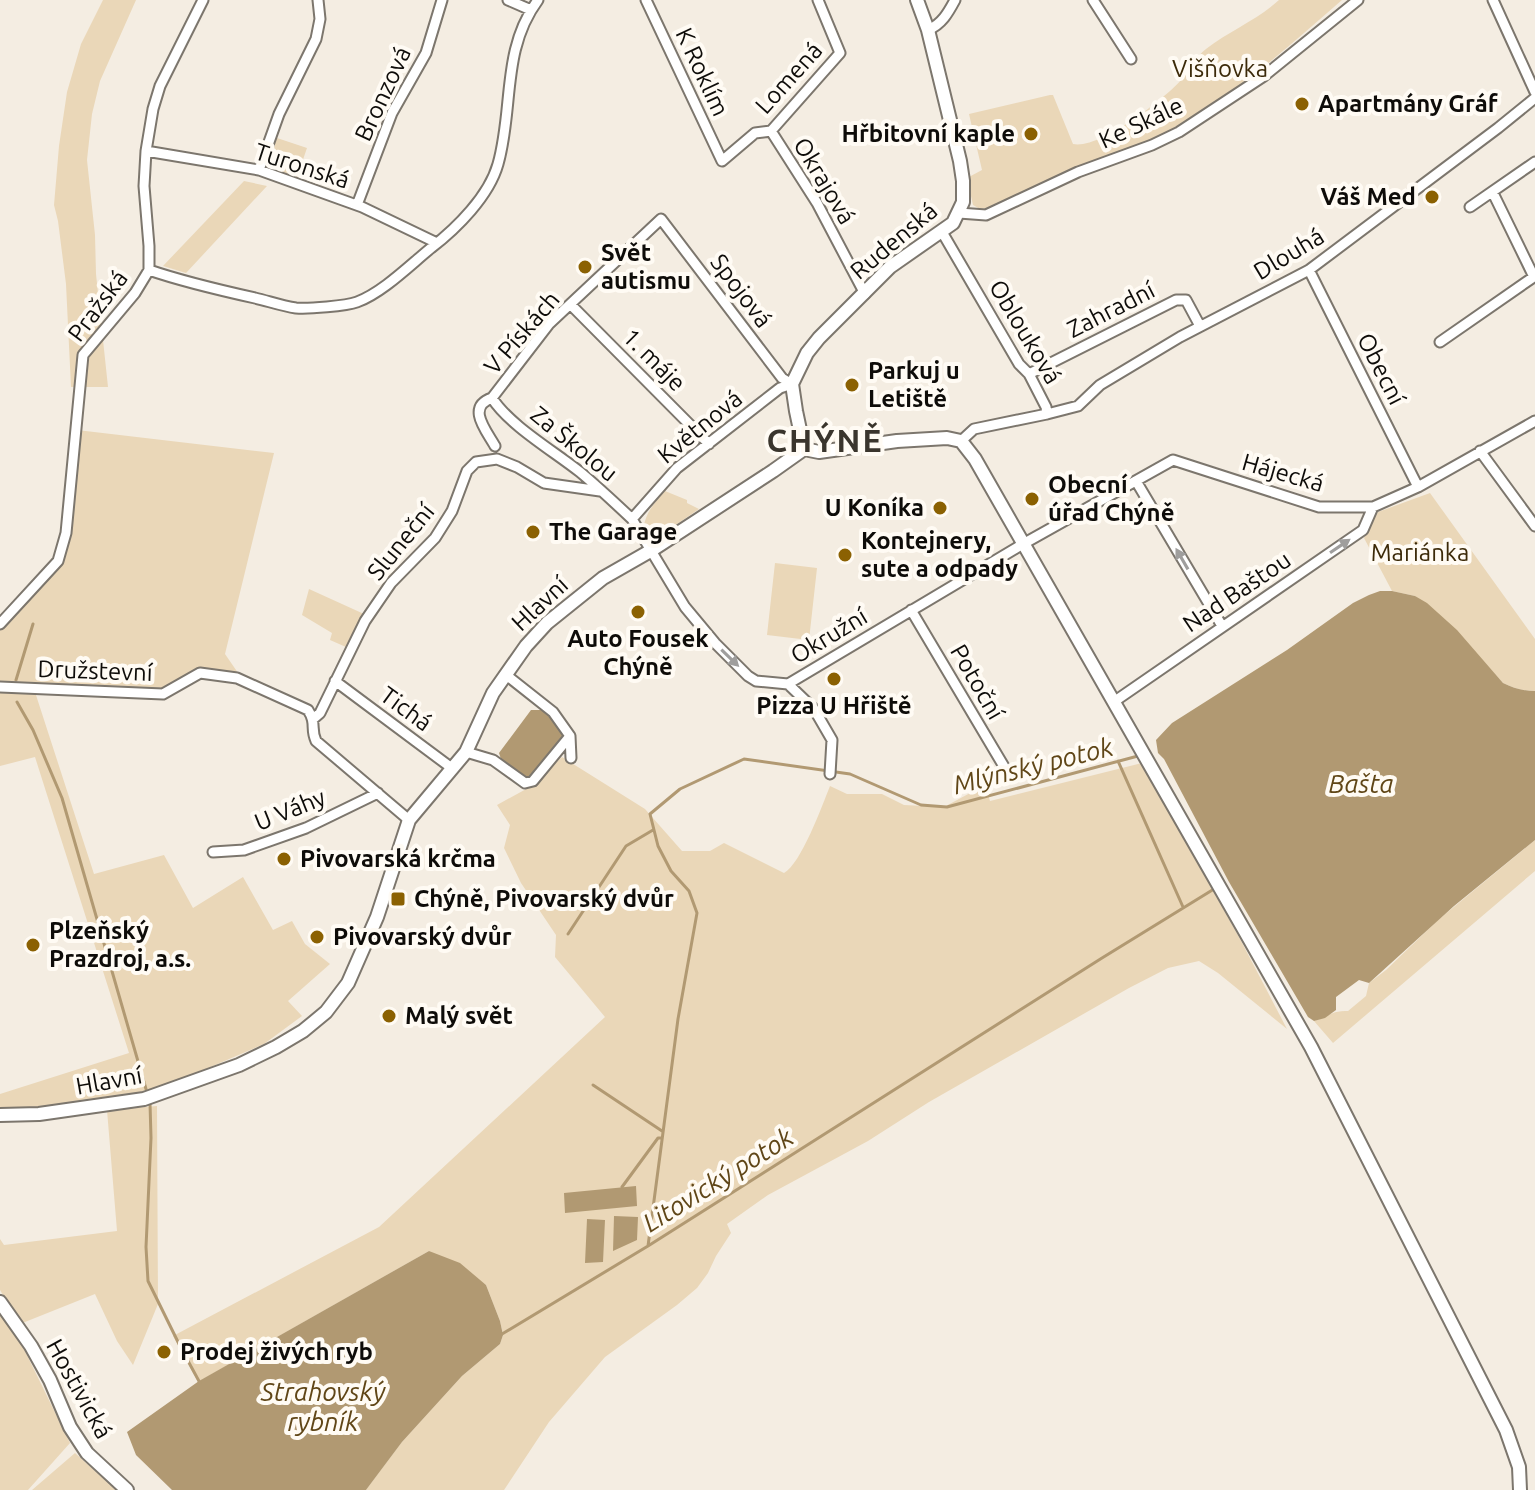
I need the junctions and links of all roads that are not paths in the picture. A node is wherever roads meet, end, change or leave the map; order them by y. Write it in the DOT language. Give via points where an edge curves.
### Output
graph roads {
  1 [pos="203,0"];
  2 [pos="318,0"];
  3 [pos="442,0"];
  4 [pos="508,0"];
  5 [pos="538,0"];
  6 [pos="646,0"];
  7 [pos="818,0"];
  8 [pos="917,0"];
  9 [pos="955,0"];
  10 [pos="1093,0"];
  11 [pos="1358,0"];
  12 [pos="1493,0"];
  13 [pos="531,10"];
  14 [pos="928,30"];
  15 [pos="1131,59"];
  16 [pos="1535,95"];
  17 [pos="771,131"];
  18 [pos="146,151"];
  19 [pos="722,161"];
  20 [pos="1535,162"];
  21 [pos="259,170"];
  22 [pos="1493,193"];
  23 [pos="357,205"];
  24 [pos="1470,207"];
  25 [pos="959,213"];
  26 [pos="661,219"];
  27 [pos="942,232"];
  28 [pos="437,243"];
  29 [pos="149,270"];
  30 [pos="1309,270"];
  31 [pos="1534,276"];
  32 [pos="865,294"];
  33 [pos="571,305"];
  34 [pos="1200,326"];
  35 [pos="1440,342"];
  36 [pos="1029,374"];
  37 [pos="792,384"];
  38 [pos="492,398"];
  39 [pos="1047,414"];
  40 [pos="1535,421"];
  41 [pos="961,441"];
  42 [pos="709,444"];
  43 [pos="495,446"];
  44 [pos="804,449"];
  45 [pos="1480,451"];
  46 [pos="1136,481"];
  47 [pos="1418,487"];
  48 [pos="600,491"];
  49 [pos="1373,507"];
  50 [pos="632,519"];
  51 [pos="1535,526"];
  52 [pos="1023,544"];
  53 [pos="652,550"];
  54 [pos="911,610"];
  55 [pos="0,624"];
  56 [pos="1222,626"];
  57 [pos="505,674"];
  58 [pos="335,681"];
  59 [pos="788,684"];
  60 [pos="0,687"];
  61 [pos="1115,701"];
  62 [pos="313,719"];
  63 [pos="570,736"];
  64 [pos="466,752"];
  65 [pos="571,758"];
  66 [pos="453,769"];
  67 [pos="830,774"];
  68 [pos="1009,775"];
  69 [pos="378,793"];
  70 [pos="409,820"];
  71 [pos="213,852"];
  72 [pos="0,1115"];
  73 [pos="0,1302"];
  74 [pos="127,1490"];
  75 [pos="1520,1490"];
  1 -- 18 [label="street, Pražská" via="160,86"];
  2 -- 21 [label="street" via="316,39 279,114"];
  3 -- 23 [label="street, Bronzová" via="426,53 392,113"];
  4 -- 13 [label="street"];
  5 -- 13 [label="street"];
  6 -- 19 [label="street, K Roklím"];
  7 -- 17 [label="street, Lomená" via="840,53"];
  8 -- 14 [label="street, Rudenská"];
  9 -- 14 [label="street" via="943,20"];
  10 -- 15 [label="street"];
  11 -- 25 [label="street, Ke Skále" via="1264,76 1179,132 986,215"];
  12 -- 16 [label="street, Dlouhá"];
  13 -- 28 [label="street" via="515,45 497,168 477,203"];
  14 -- 25 [label="street, Rudenská" via="962,171"];
  16 -- 30 [label="street, Dlouhá"];
  17 -- 19 [label="street, Lomená" via="755,133"];
  17 -- 32 [label="street, Okrajová"];
  18 -- 21 [label="street, Turonská"];
  18 -- 29 [label="street, Pražská"];
  20 -- 22 [label="street"];
  21 -- 23 [label="street, Turonská"];
  22 -- 24 [label="street"];
  22 -- 31 [label="street"];
  23 -- 28 [label="street, Turonská"];
  25 -- 27 [label="street, Rudenská"];
  26 -- 33 [label="street, V Pískách"];
  26 -- 37 [label="street, Spojová" via="782,378"];
  27 -- 32 [label="street, Rudenská" via="898,261"];
  27 -- 36 [label="street, Oblouková"];
  28 -- 29 [label="street" via="357,302 299,308"];
  29 -- 55 [label="street, Pražská" via="83,355 66,533 58,561"];
  30 -- 34 [label="street, Dlouhá"];
  30 -- 47 [label="street, Obecní"];
  31 -- 35 [label="street"];
  32 -- 37 [label="street, Rudenská" via="807,353"];
  33 -- 38 [label="street, V Pískách" via="549,324"];
  33 -- 42 [label="street, 1. máje"];
  34 -- 36 [label="street, Zahradní" via="1186,300 1176,300"];
  34 -- 39 [label="street, Dlouhá" via="1100,385 1078,406"];
  36 -- 39 [label="street, Oblouková"];
  37 -- 42 [label="street, Květnová"];
  37 -- 44 [label="street"];
  38 -- 43 [label="street, V Pískách" via="479,405 478,412"];
  38 -- 48 [label="street, Za Školou"];
  39 -- 41 [label="street, Oblouková" via="974,429"];
  40 -- 45 [label="street, Hájecká"];
  41 -- 44 [label="street"];
  41 -- 52 [label="street"];
  42 -- 50 [label="street, Květnová" via="677,468"];
  44 -- 53 [label="street, Hlavní"];
  45 -- 47 [label="street, Hájecká"];
  45 -- 51 [label="street"];
  46 -- 49 [label="street, Hájecká" via="1173,460 1319,507"];
  46 -- 52 [label="street, Hájecká"];
  56 -- 46 [label="street, one-way"];
  47 -- 49 [label="street, Hájecká"];
  48 -- 50 [label="street, Za Školou"];
  48 -- 58 [label="street, Sluneční" via="544,483 497,459 476,462 435,538 391,583 365,621"];
  56 -- 49 [label="street, Nad Baštou, one-way" via="1363,530"];
  50 -- 53 [label="street"];
  52 -- 54 [label="street, Okružní"];
  52 -- 61 [label="street"];
  53 -- 57 [label="street, Hlavní" via="603,578 547,623"];
  53 -- 59 [label="street, Okružní, one-way" via="685,607 748,676"];
  54 -- 59 [label="street, Okružní"];
  54 -- 68 [label="street, Potoční"];
  56 -- 61 [label="street, Nad Baštou"];
  57 -- 63 [label="street" via="553,712"];
  57 -- 64 [label="street, Hlavní"];
  58 -- 62 [label="street, Sluneční"];
  58 -- 66 [label="street, Tichá"];
  59 -- 67 [label="street" via="814,709 832,740"];
  60 -- 62 [label="street, Družstevní" via="163,694 200,673 237,678 308,710"];
  61 -- 75 [label="street" via="1318,1061 1506,1430 1519,1467"];
  62 -- 69 [label="street" via="316,741"];
  63 -- 64 [label="street" via="533,781 525,783 493,760"];
  63 -- 65 [label="street"];
  64 -- 66 [label="street, Hlavní"];
  66 -- 70 [label="street, Hlavní"];
  69 -- 70 [label="street"];
  69 -- 71 [label="street, U Váhy" via="306,828 244,850"];
  70 -- 72 [label="street, Hlavní" via="351,978 326,1012 303,1031 239,1065 144,1099"];
  73 -- 74 [label="street, Hostivická" via="31,1346 87,1453"];
}
